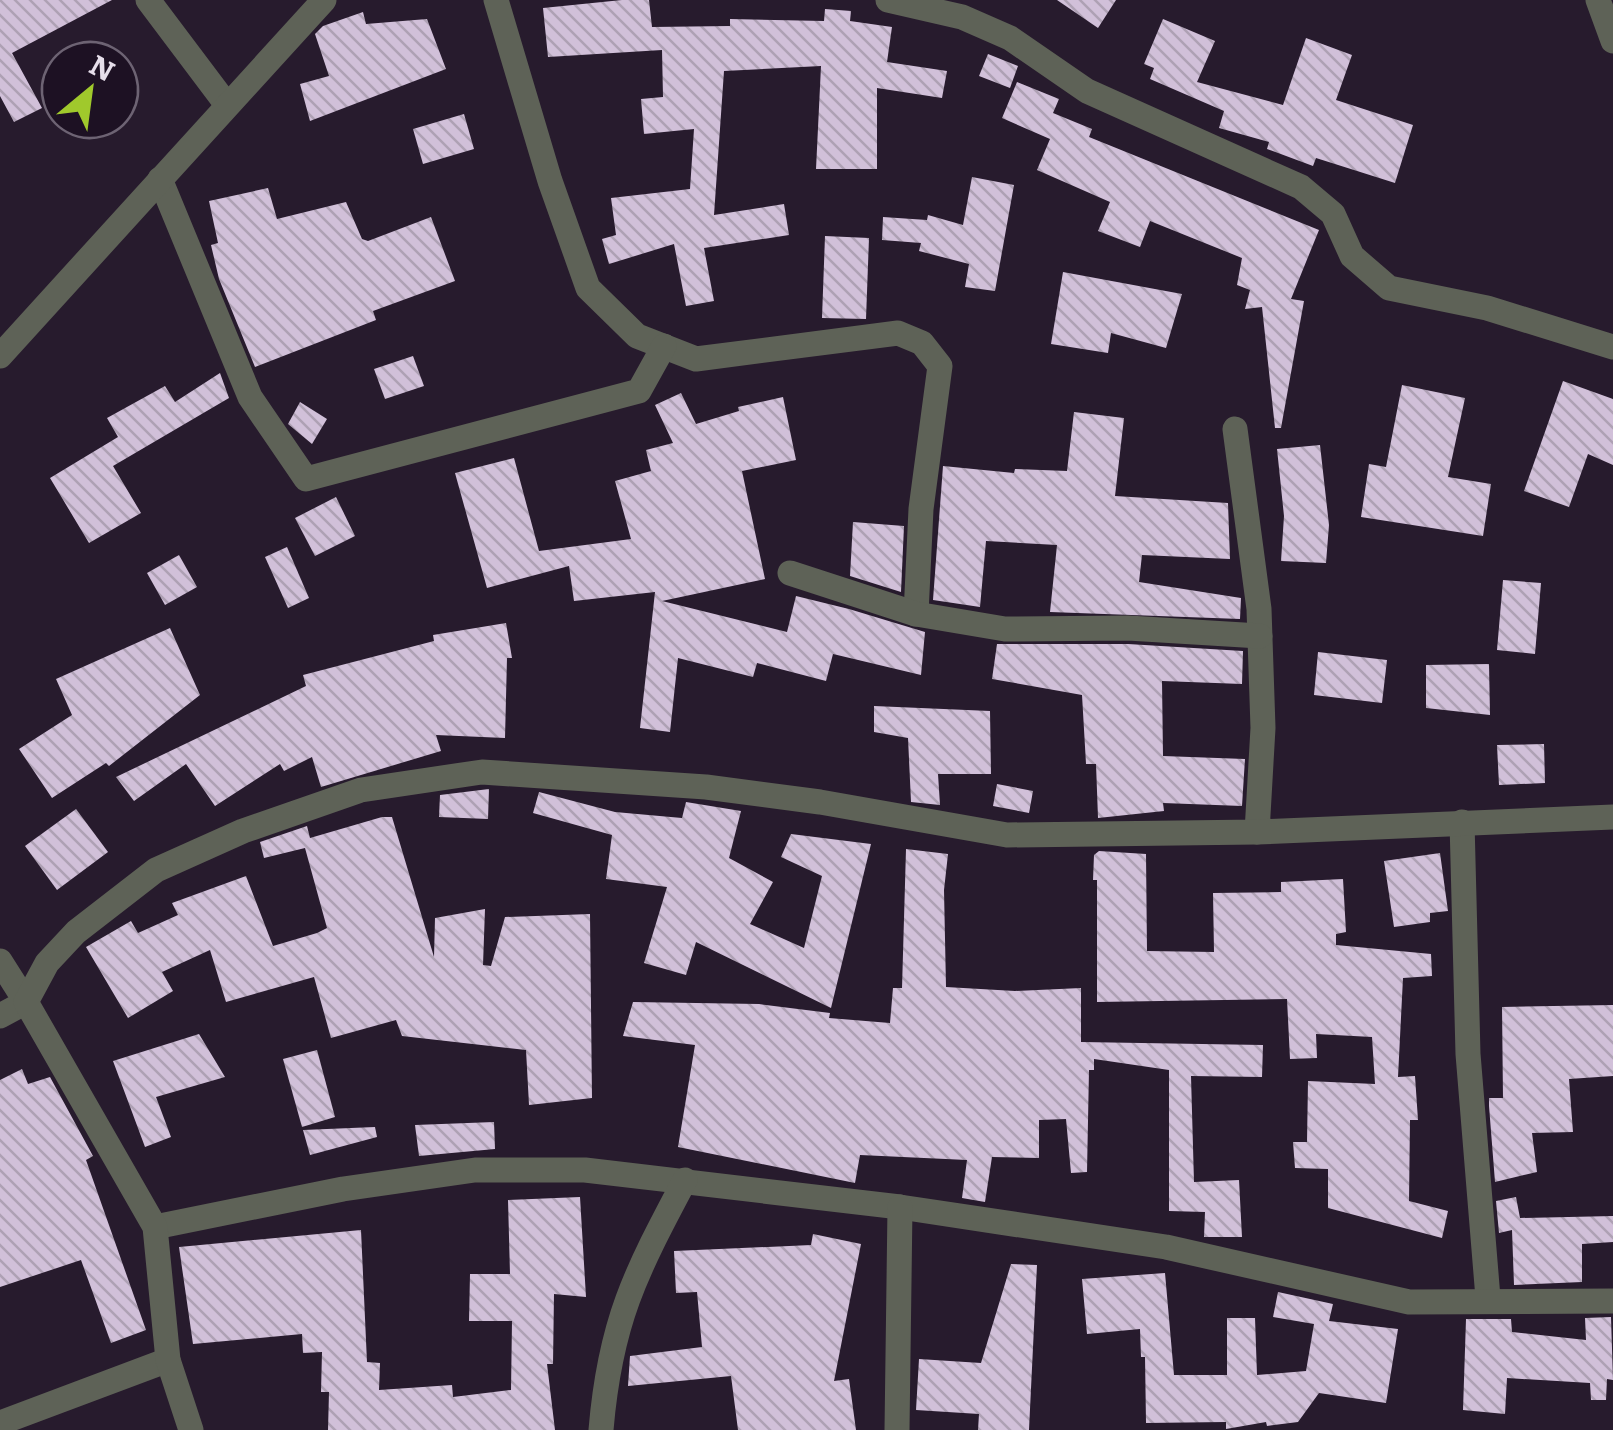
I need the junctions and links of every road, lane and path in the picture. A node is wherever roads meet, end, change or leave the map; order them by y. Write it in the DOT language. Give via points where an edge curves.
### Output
graph roads {
  1 [pos="148,0"];
  2 [pos="324,0"];
  3 [pos="888,0"];
  4 [pos="1598,0"];
  5 [pos="502,1"];
  6 [pos="924,4"];
  7 [pos="1613,41"];
  8 [pos="227,105"];
  9 [pos="160,179"];
  10 [pos="664,346"];
  11 [pos="1613,347"];
  12 [pos="0,356"];
  13 [pos="1235,429"];
  14 [pos="790,573"];
  15 [pos="916,614"];
  16 [pos="1260,636"];
  17 [pos="1613,817"];
  18 [pos="1462,822"];
  19 [pos="1257,832"];
  20 [pos="0,961"];
  21 [pos="26,1002"];
  22 [pos="0,1016"];
  23 [pos="685,1180"];
  24 [pos="900,1206"];
  25 [pos="155,1226"];
  26 [pos="1488,1298"];
  27 [pos="1613,1300"];
  28 [pos="168,1360"];
  29 [pos="0,1423"];
  30 [pos="191,1430"];
  31 [pos="601,1430"];
  32 [pos="897,1430"];
  1 -- 8 [label="street"];
  2 -- 8 [label="street"];
  3 -- 6 [label="street"];
  4 -- 7 [label="street"];
  5 -- 10 [label="street" via="550,181 588,288 637,336"];
  6 -- 11 [label="street" via="1010,38 1087,91 1301,188 1333,214 1352,256 1389,288 1487,308"];
  8 -- 9 [label="street"];
  9 -- 10 [label="street" via="250,396 306,479 639,391"];
  9 -- 12 [label="street"];
  10 -- 15 [label="street" via="696,358 898,333 922,343 940,366 921,509"];
  13 -- 16 [label="street"];
  14 -- 15 [label="street"];
  15 -- 16 [label="street" via="1005,629"];
  16 -- 19 [label="street"];
  17 -- 18 [label="street"];
  18 -- 19 [label="street"];
  18 -- 26 [label="street" via="1468,1054"];
  19 -- 21 [label="street" via="1008,835 706,788 482,772 360,790 156,870 76,932 47,963"];
  20 -- 21 [label="street"];
  21 -- 22 [label="street"];
  21 -- 25 [label="street"];
  23 -- 24 [label="street"];
  23 -- 25 [label="street" via="585,1170 475,1170"];
  23 -- 31 [label="street" via="636,1272 615,1329"];
  24 -- 26 [label="street" via="1166,1247 1409,1302"];
  24 -- 32 [label="street"];
  25 -- 28 [label="street"];
  26 -- 27 [label="street"];
  28 -- 29 [label="street"];
  28 -- 30 [label="street"];
}
